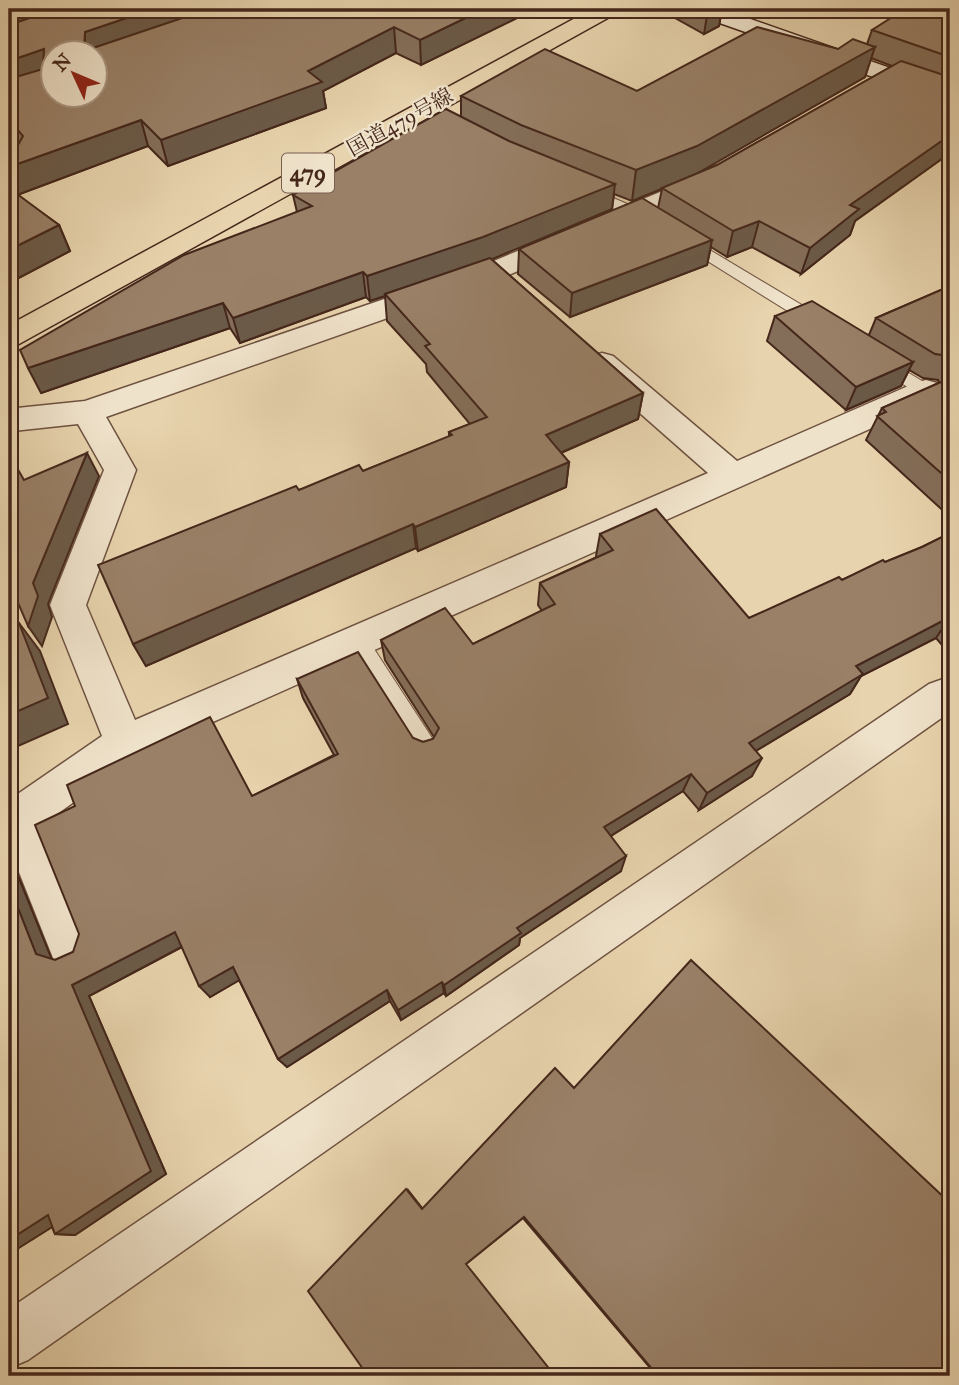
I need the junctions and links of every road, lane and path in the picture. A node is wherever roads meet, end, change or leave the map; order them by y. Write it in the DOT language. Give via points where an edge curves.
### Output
graph roads {
  1 [pos="607,9"];
  2 [pos="702,9"];
  3 [pos="890,75"];
  4 [pos="946,92"];
  5 [pos="855,96"];
  6 [pos="725,171"];
  7 [pos="575,186"];
  8 [pos="636,212"];
  9 [pos="835,334"];
  10 [pos="9,337"];
  11 [pos="585,349"];
  12 [pos="869,355"];
  13 [pos="938,401"];
  14 [pos="87,412"];
  15 [pos="9,417"];
  16 [pos="733,476"];
  17 [pos="357,641"];
  18 [pos="950,696"];
  19 [pos="125,743"];
  20 [pos="426,748"];
  21 [pos="13,821"];
  22 [pos="71,947"];
  23 [pos="9,1341"];
  1 -- 10 [label="highway, 国道479号線 / 479"];
  2 -- 3 [label="street"];
  3 -- 4 [label="street"];
  3 -- 5 [label="street"];
  6 -- 8 [label="street"];
  7 -- 8 [label="lane"];
  8 -- 9 [label="lane"];
  8 -- 14 [label="street" via="504,280"];
  11 -- 16 [label="street"];
  12 -- 13 [label="lane"];
  13 -- 16 [label="street"];
  14 -- 15 [label="street"];
  14 -- 19 [label="street" via="120,470 68,605"];
  16 -- 17 [label="street"];
  17 -- 19 [label="street"];
  17 -- 20 [label="lane"];
  18 -- 23 [label="street" via="943,696"];
  19 -- 21 [label="street"];
  21 -- 22 [label="street"];
}
